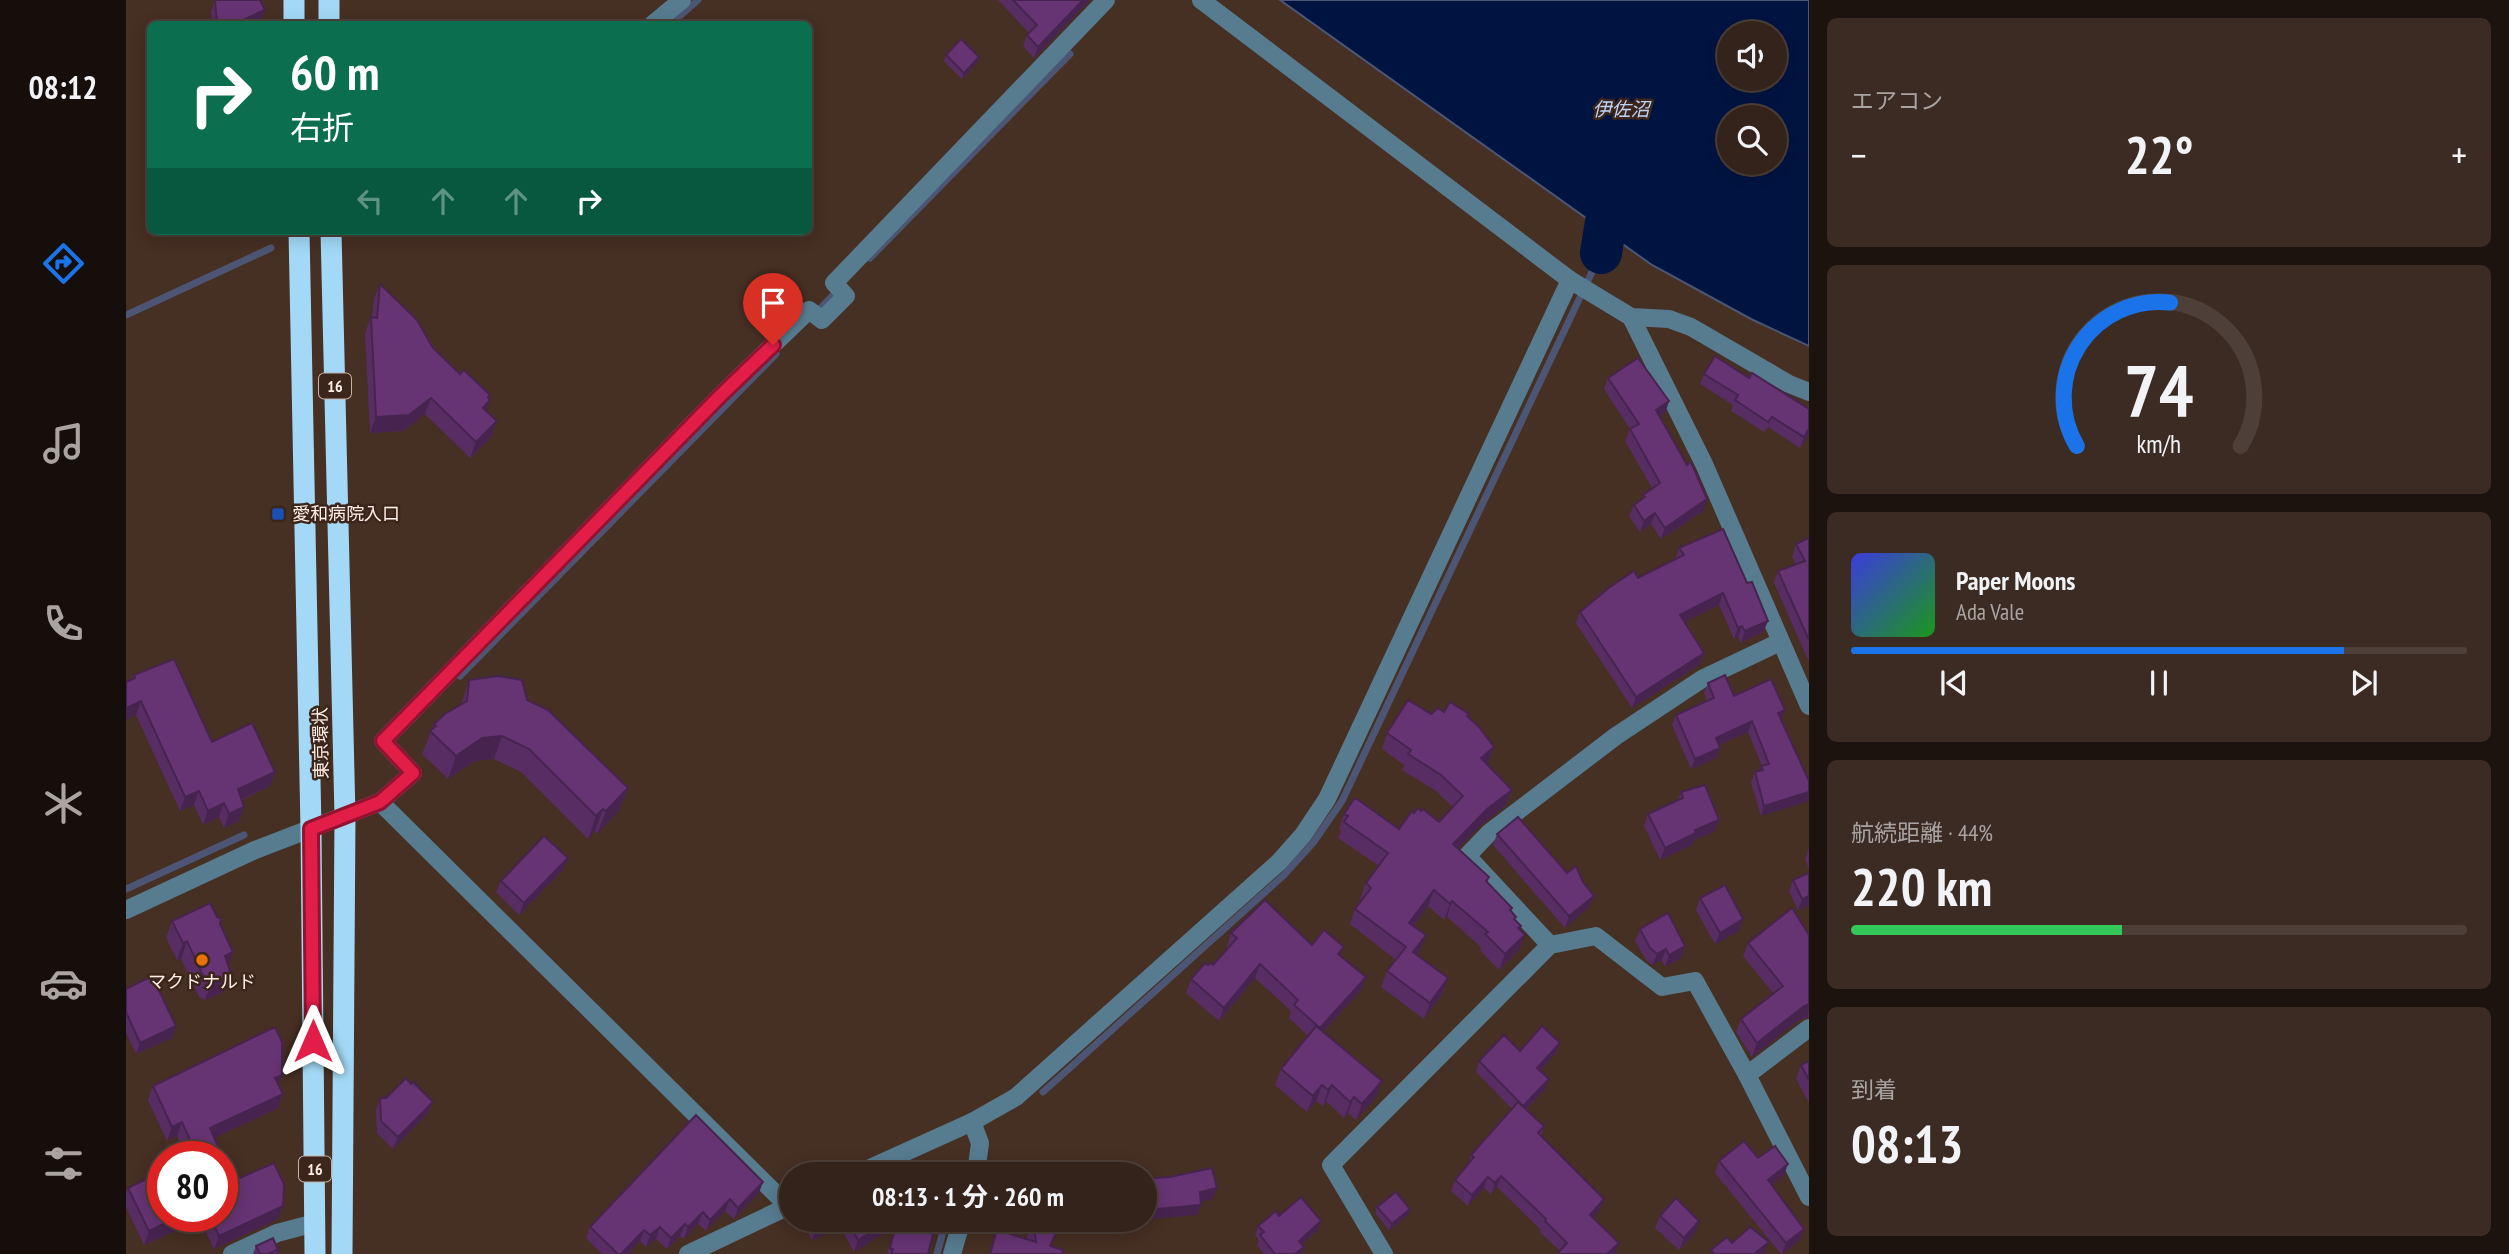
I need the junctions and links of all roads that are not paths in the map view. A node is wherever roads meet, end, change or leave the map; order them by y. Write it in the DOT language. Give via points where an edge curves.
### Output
graph roads {
  1 [pos="294,0"];
  2 [pos="329,0"];
  3 [pos="682,0"];
  4 [pos="1106,0"];
  5 [pos="1200,0"];
  6 [pos="294,21"];
  7 [pos="329,21"];
  8 [pos="657,21"];
  9 [pos="299,235"];
  10 [pos="331,235"];
  11 [pos="1570,280"];
  12 [pos="1631,317"];
  13 [pos="1809,392"];
  14 [pos="1780,642"];
  15 [pos="1809,706"];
  16 [pos="380,802"];
  17 [pos="345,816"];
  18 [pos="311,829"];
  19 [pos="126,910"];
  20 [pos="1550,945"];
  21 [pos="1809,1028"];
  22 [pos="1747,1075"];
  23 [pos="972,1122"];
  24 [pos="884,1162"];
  25 [pos="978,1162"];
  26 [pos="779,1195"];
  27 [pos="1809,1197"];
  28 [pos="779,1210"];
  29 [pos="315,1223"];
  30 [pos="958,1232"];
  31 [pos="232,1254"];
  32 [pos="315,1254"];
  33 [pos="342,1254"];
  34 [pos="688,1254"];
  35 [pos="952,1254"];
  36 [pos="1384,1254"];
  1 -- 6 [label="highway"];
  2 -- 7 [label="highway"];
  3 -- 8 [label="street"];
  4 -- 16 [label="street" via="834,283 846,296 821,320 809,310 383,741 413,773"];
  5 -- 11 [label="street"];
  9 -- 18 [label="highway, 東京環状 / 16"];
  10 -- 17 [label="highway, 東京環状 / 16"];
  11 -- 12 [label="street"];
  11 -- 23 [label="street" via="1327,799 1303,835 1279,862 1016,1097"];
  12 -- 13 [label="street" via="1669,319 1691,327"];
  12 -- 14 [label="street" via="1704,464"];
  14 -- 15 [label="street"];
  14 -- 20 [label="street" via="1702,678 1616,736 1489,833 1467,856"];
  16 -- 17 [label="street"];
  16 -- 26 [label="street"];
  17 -- 18 [label="street"];
  17 -- 33 [label="highway, 東京環状 / 16"];
  18 -- 19 [label="street"];
  18 -- 29 [label="highway, 東京環状 / 16"];
  20 -- 22 [label="street" via="1596,936 1662,987 1695,981"];
  20 -- 36 [label="street" via="1331,1165"];
  21 -- 22 [label="street"];
  22 -- 27 [label="street"];
  23 -- 24 [label="street"];
  23 -- 25 [label="street" via="980,1143"];
  28 -- 34 [label="street"];
  29 -- 31 [label="street" via="277,1233"];
  29 -- 32 [label="highway, 東京環状 / 16"];
  30 -- 35 [label="street"];
}
